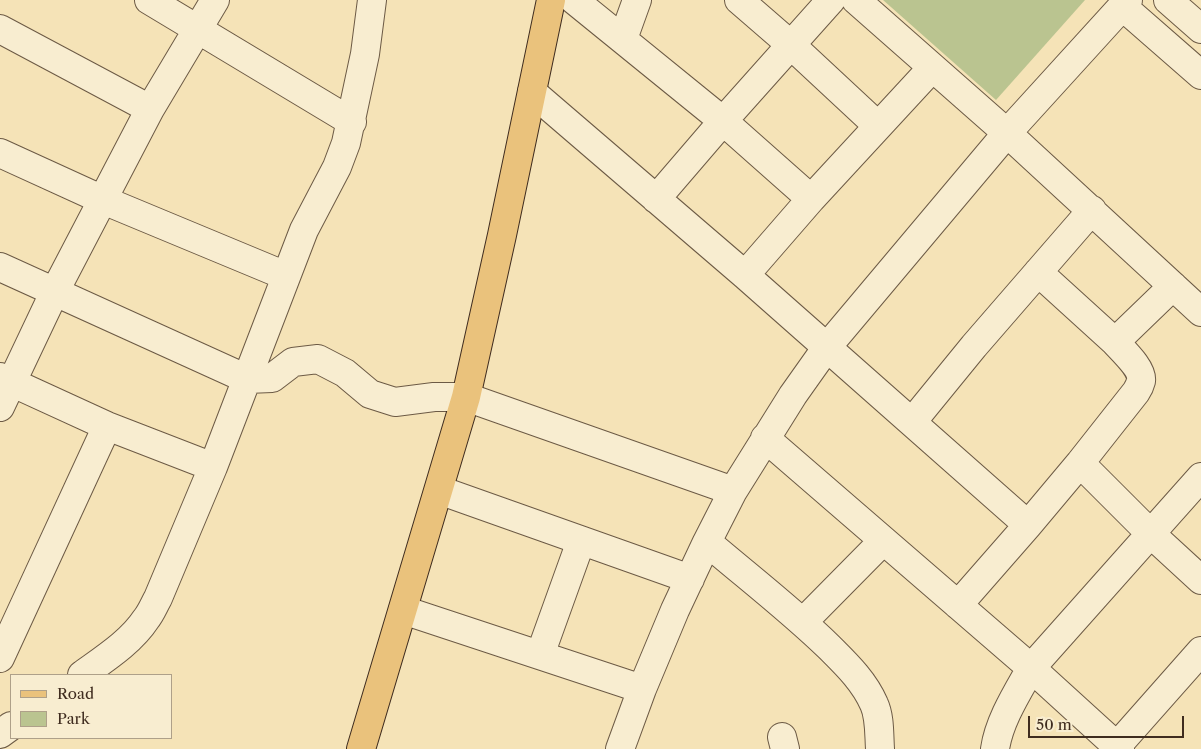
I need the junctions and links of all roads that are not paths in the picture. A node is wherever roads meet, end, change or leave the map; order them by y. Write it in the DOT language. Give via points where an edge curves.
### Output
graph roads {
  1 [pos="149,0"];
  2 [pos="215,0"];
  3 [pos="372,0"];
  4 [pos="551,0"];
  5 [pos="574,0"];
  6 [pos="637,0"];
  7 [pos="739,0"];
  8 [pos="832,0"];
  9 [pos="856,0"];
  10 [pos="1168,0"];
  11 [pos="1125,3"];
  12 [pos="0,29"];
  13 [pos="198,29"];
  14 [pos="1201,29"];
  15 [pos="623,39"];
  16 [pos="791,45"];
  17 [pos="932,68"];
  18 [pos="1201,76"];
  19 [pos="532,92"];
  20 [pos="150,109"];
  21 [pos="723,121"];
  22 [pos="352,122"];
  23 [pos="878,126"];
  24 [pos="1007,134"];
  25 [pos="0,153"];
  26 [pos="656,199"];
  27 [pos="811,199"];
  28 [pos="103,200"];
  29 [pos="1092,210"];
  30 [pos="0,267"];
  31 [pos="1038,272"];
  32 [pos="745,275"];
  33 [pos="286,276"];
  34 [pos="1172,286"];
  35 [pos="54,293"];
  36 [pos="1201,312"];
  37 [pos="1115,342"];
  38 [pos="827,347"];
  39 [pos="247,379"];
  40 [pos="6,380"];
  41 [pos="466,397"];
  42 [pos="0,407"];
  43 [pos="912,422"];
  44 [pos="107,426"];
  45 [pos="765,438"];
  46 [pos="1080,463"];
  47 [pos="212,467"];
  48 [pos="1201,476"];
  49 [pos="438,490"];
  50 [pos="733,491"];
  51 [pos="1028,525"];
  52 [pos="1151,534"];
  53 [pos="581,541"];
  54 [pos="883,541"];
  55 [pos="707,542"];
  56 [pos="690,579"];
  57 [pos="1201,580"];
  58 [pos="958,605"];
  59 [pos="403,610"];
  60 [pos="803,622"];
  61 [pos="540,655"];
  62 [pos="0,658"];
  63 [pos="1196,667"];
  64 [pos="1031,668"];
  65 [pos="83,674"];
  66 [pos="642,689"];
  67 [pos="1119,748"];
  68 [pos="361,749"];
  69 [pos="620,749"];
  70 [pos="880,749"];
  71 [pos="996,749"];
  1 -- 13 [label="street"];
  2 -- 13 [label="street"];
  3 -- 22 [label="street"];
  4 -- 19 [label="main road"];
  5 -- 15 [label="street"];
  6 -- 15 [label="street"];
  7 -- 16 [label="street"];
  8 -- 16 [label="street"];
  9 -- 17 [label="street"];
  10 -- 14 [label="street"];
  11 -- 18 [label="street"];
  11 -- 24 [label="street"];
  12 -- 20 [label="street"];
  13 -- 20 [label="street"];
  13 -- 22 [label="street"];
  15 -- 21 [label="street"];
  16 -- 21 [label="street"];
  16 -- 23 [label="street"];
  17 -- 23 [label="street"];
  17 -- 24 [label="street"];
  19 -- 26 [label="street"];
  19 -- 41 [label="main road"];
  20 -- 28 [label="street"];
  21 -- 26 [label="street"];
  21 -- 27 [label="street"];
  22 -- 33 [label="street" via="337,167 304,230"];
  23 -- 27 [label="street"];
  24 -- 29 [label="street"];
  24 -- 38 [label="street"];
  25 -- 28 [label="street"];
  26 -- 32 [label="street"];
  27 -- 32 [label="street"];
  28 -- 33 [label="street"];
  28 -- 35 [label="street"];
  29 -- 31 [label="street"];
  29 -- 34 [label="street"];
  30 -- 35 [label="street"];
  31 -- 37 [label="street"];
  31 -- 43 [label="street"];
  32 -- 38 [label="street"];
  33 -- 39 [label="street"];
  34 -- 36 [label="street"];
  34 -- 37 [label="street"];
  35 -- 39 [label="street"];
  35 -- 40 [label="street"];
  37 -- 46 [label="street" via="1136,366 1141,383"];
  38 -- 43 [label="street"];
  38 -- 45 [label="street"];
  39 -- 41 [label="street" via="272,378 293,362 318,359 345,373 370,394 395,402"];
  39 -- 47 [label="street"];
  40 -- 42 [label="street"];
  40 -- 44 [label="street"];
  41 -- 49 [label="main road"];
  41 -- 50 [label="street"];
  43 -- 51 [label="street"];
  44 -- 47 [label="street"];
  44 -- 62 [label="street"];
  45 -- 50 [label="street"];
  45 -- 54 [label="street"];
  46 -- 51 [label="street"];
  46 -- 52 [label="street"];
  47 -- 65 [label="street" via="158,598 146,619 130,638"];
  48 -- 52 [label="street"];
  49 -- 53 [label="street"];
  49 -- 59 [label="main road"];
  50 -- 55 [label="street"];
  51 -- 58 [label="street"];
  52 -- 57 [label="street"];
  52 -- 64 [label="street"];
  53 -- 56 [label="street"];
  53 -- 61 [label="street"];
  54 -- 58 [label="street"];
  54 -- 60 [label="street"];
  55 -- 56 [label="street"];
  55 -- 60 [label="street"];
  56 -- 66 [label="street"];
  58 -- 64 [label="street"];
  59 -- 61 [label="street"];
  59 -- 68 [label="main road"];
  60 -- 70 [label="street" via="852,670 868,692 879,721"];
  61 -- 66 [label="street"];
  63 -- 67 [label="street"];
  64 -- 67 [label="street"];
  64 -- 71 [label="street" via="1014,698 997,738"];
  66 -- 69 [label="street"];
}
